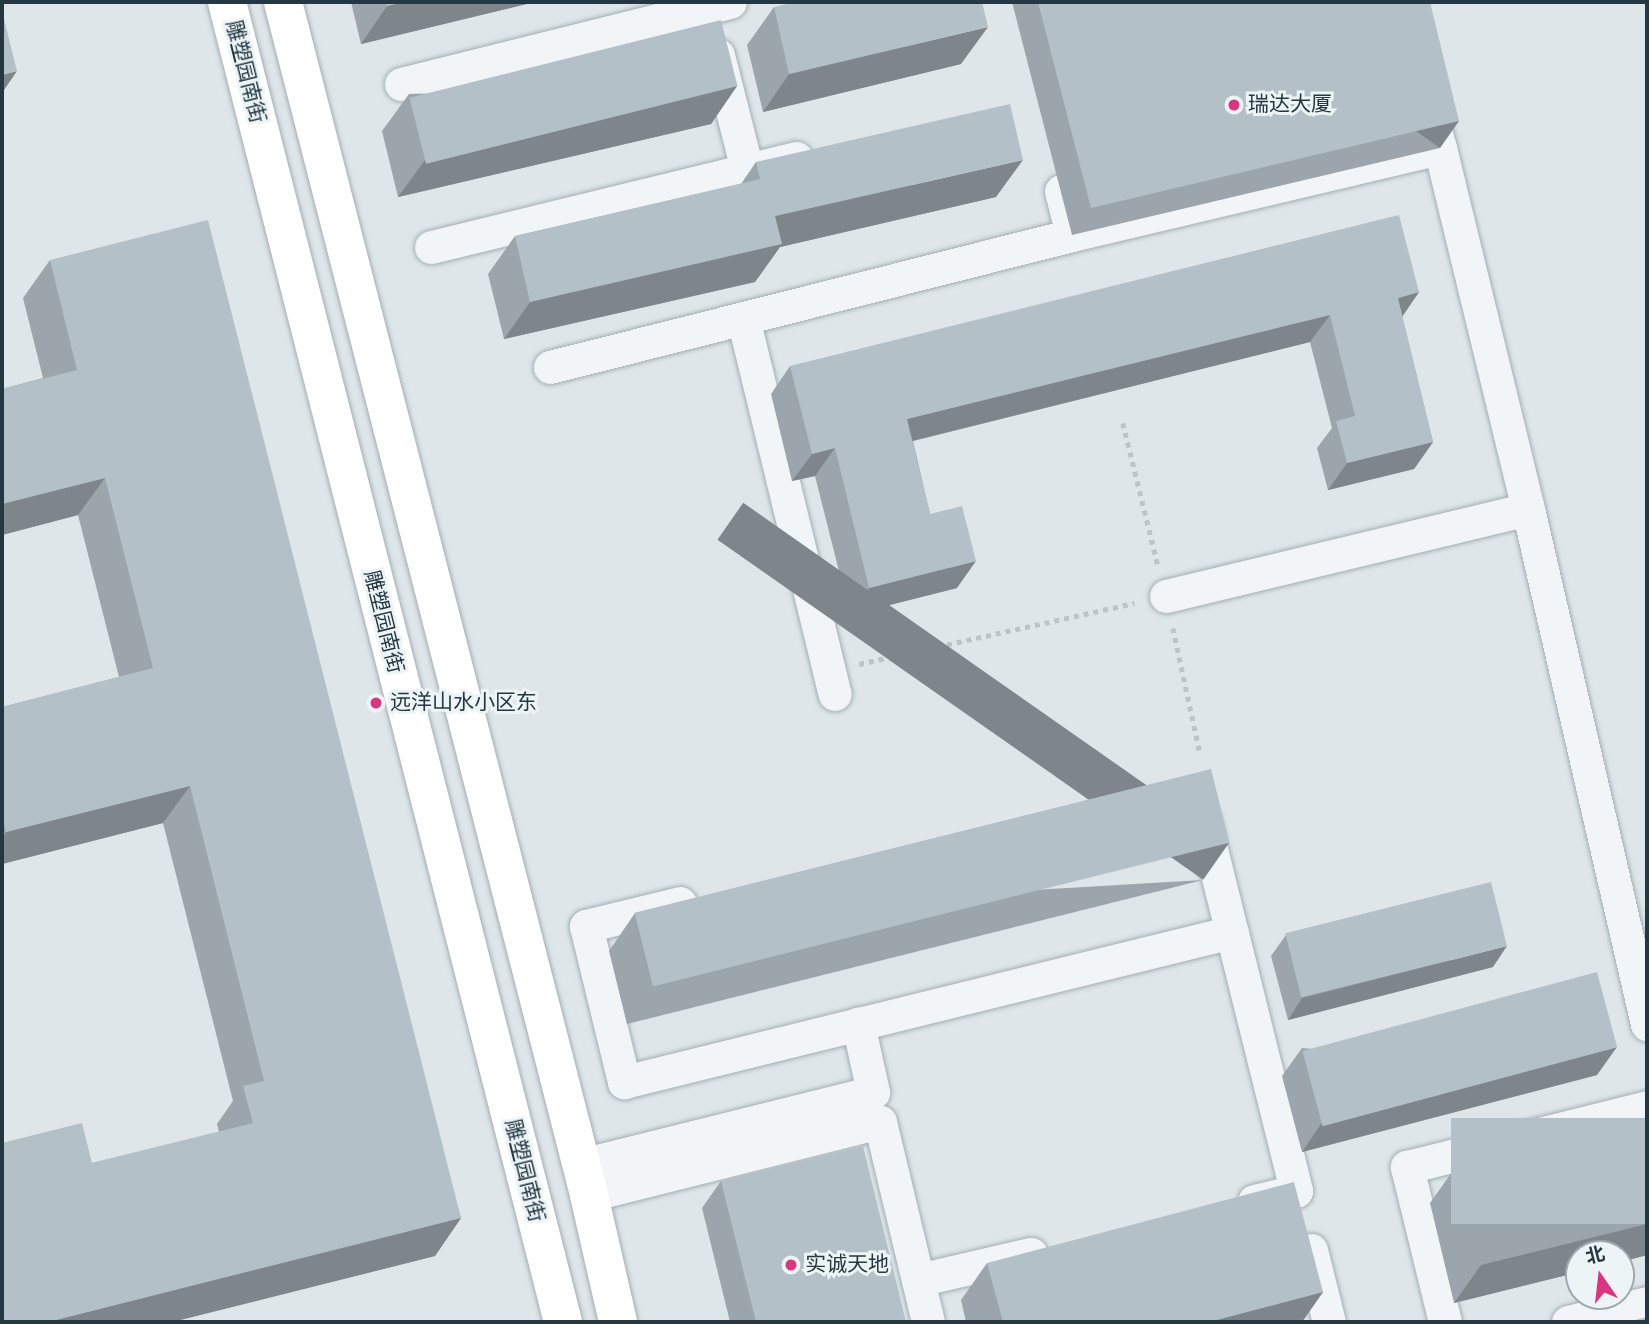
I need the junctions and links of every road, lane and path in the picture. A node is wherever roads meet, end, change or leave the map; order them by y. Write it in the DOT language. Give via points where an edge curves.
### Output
graph roads {
  1 [pos="227,2"];
  2 [pos="283,2"];
  3 [pos="713,4"];
  4 [pos="401,84"];
  5 [pos="1427,95"];
  6 [pos="1440,148"];
  7 [pos="827,151"];
  8 [pos="1054,162"];
  9 [pos="747,170"];
  10 [pos="1072,235"];
  11 [pos="431,247"];
  12 [pos="743,318"];
  13 [pos="550,367"];
  14 [pos="1528,509"];
  15 [pos="1166,596"];
  16 [pos="831,682"];
  17 [pos="1196,789"];
  18 [pos="707,896"];
  19 [pos="1232,932"];
  20 [pos="858,1024"];
  21 [pos="1647,1024"];
  22 [pos="876,1107"];
  23 [pos="1647,1107"];
  24 [pos="585,1180"];
  25 [pos="1296,1191"];
  26 [pos="1228,1207"];
  27 [pos="1066,1245"];
  28 [pos="918,1280"];
  29 [pos="1647,1303"];
  30 [pos="563,1322"];
  31 [pos="618,1322"];
  32 [pos="928,1322"];
  33 [pos="1329,1322"];
  34 [pos="1445,1322"];
  35 [pos="1569,1322"];
  1 -- 30 [label="main road, 雕塑园南街"];
  2 -- 24 [label="main road"];
  3 -- 4 [label="street"];
  3 -- 9 [label="street"];
  5 -- 6 [label="street"];
  6 -- 10 [label="street"];
  6 -- 14 [label="street"];
  7 -- 9 [label="street"];
  8 -- 10 [label="street"];
  9 -- 11 [label="street"];
  10 -- 12 [label="street"];
  12 -- 13 [label="street"];
  12 -- 16 [label="street"];
  14 -- 15 [label="street"];
  14 -- 21 [label="street"];
  15 -- 16 [label="path"];
  17 -- 19 [label="street"];
  18 -- 20 [label="street" via="586,926 624,1082"];
  19 -- 20 [label="street"];
  19 -- 25 [label="street"];
  20 -- 22 [label="street"];
  22 -- 24 [label="street"];
  22 -- 28 [label="street"];
  23 -- 34 [label="street" via="1407,1167"];
  24 -- 31 [label="main road"];
  25 -- 26 [label="street"];
  25 -- 33 [label="street"];
  27 -- 28 [label="street"];
  28 -- 32 [label="street"];
  29 -- 35 [label="street"];
}
